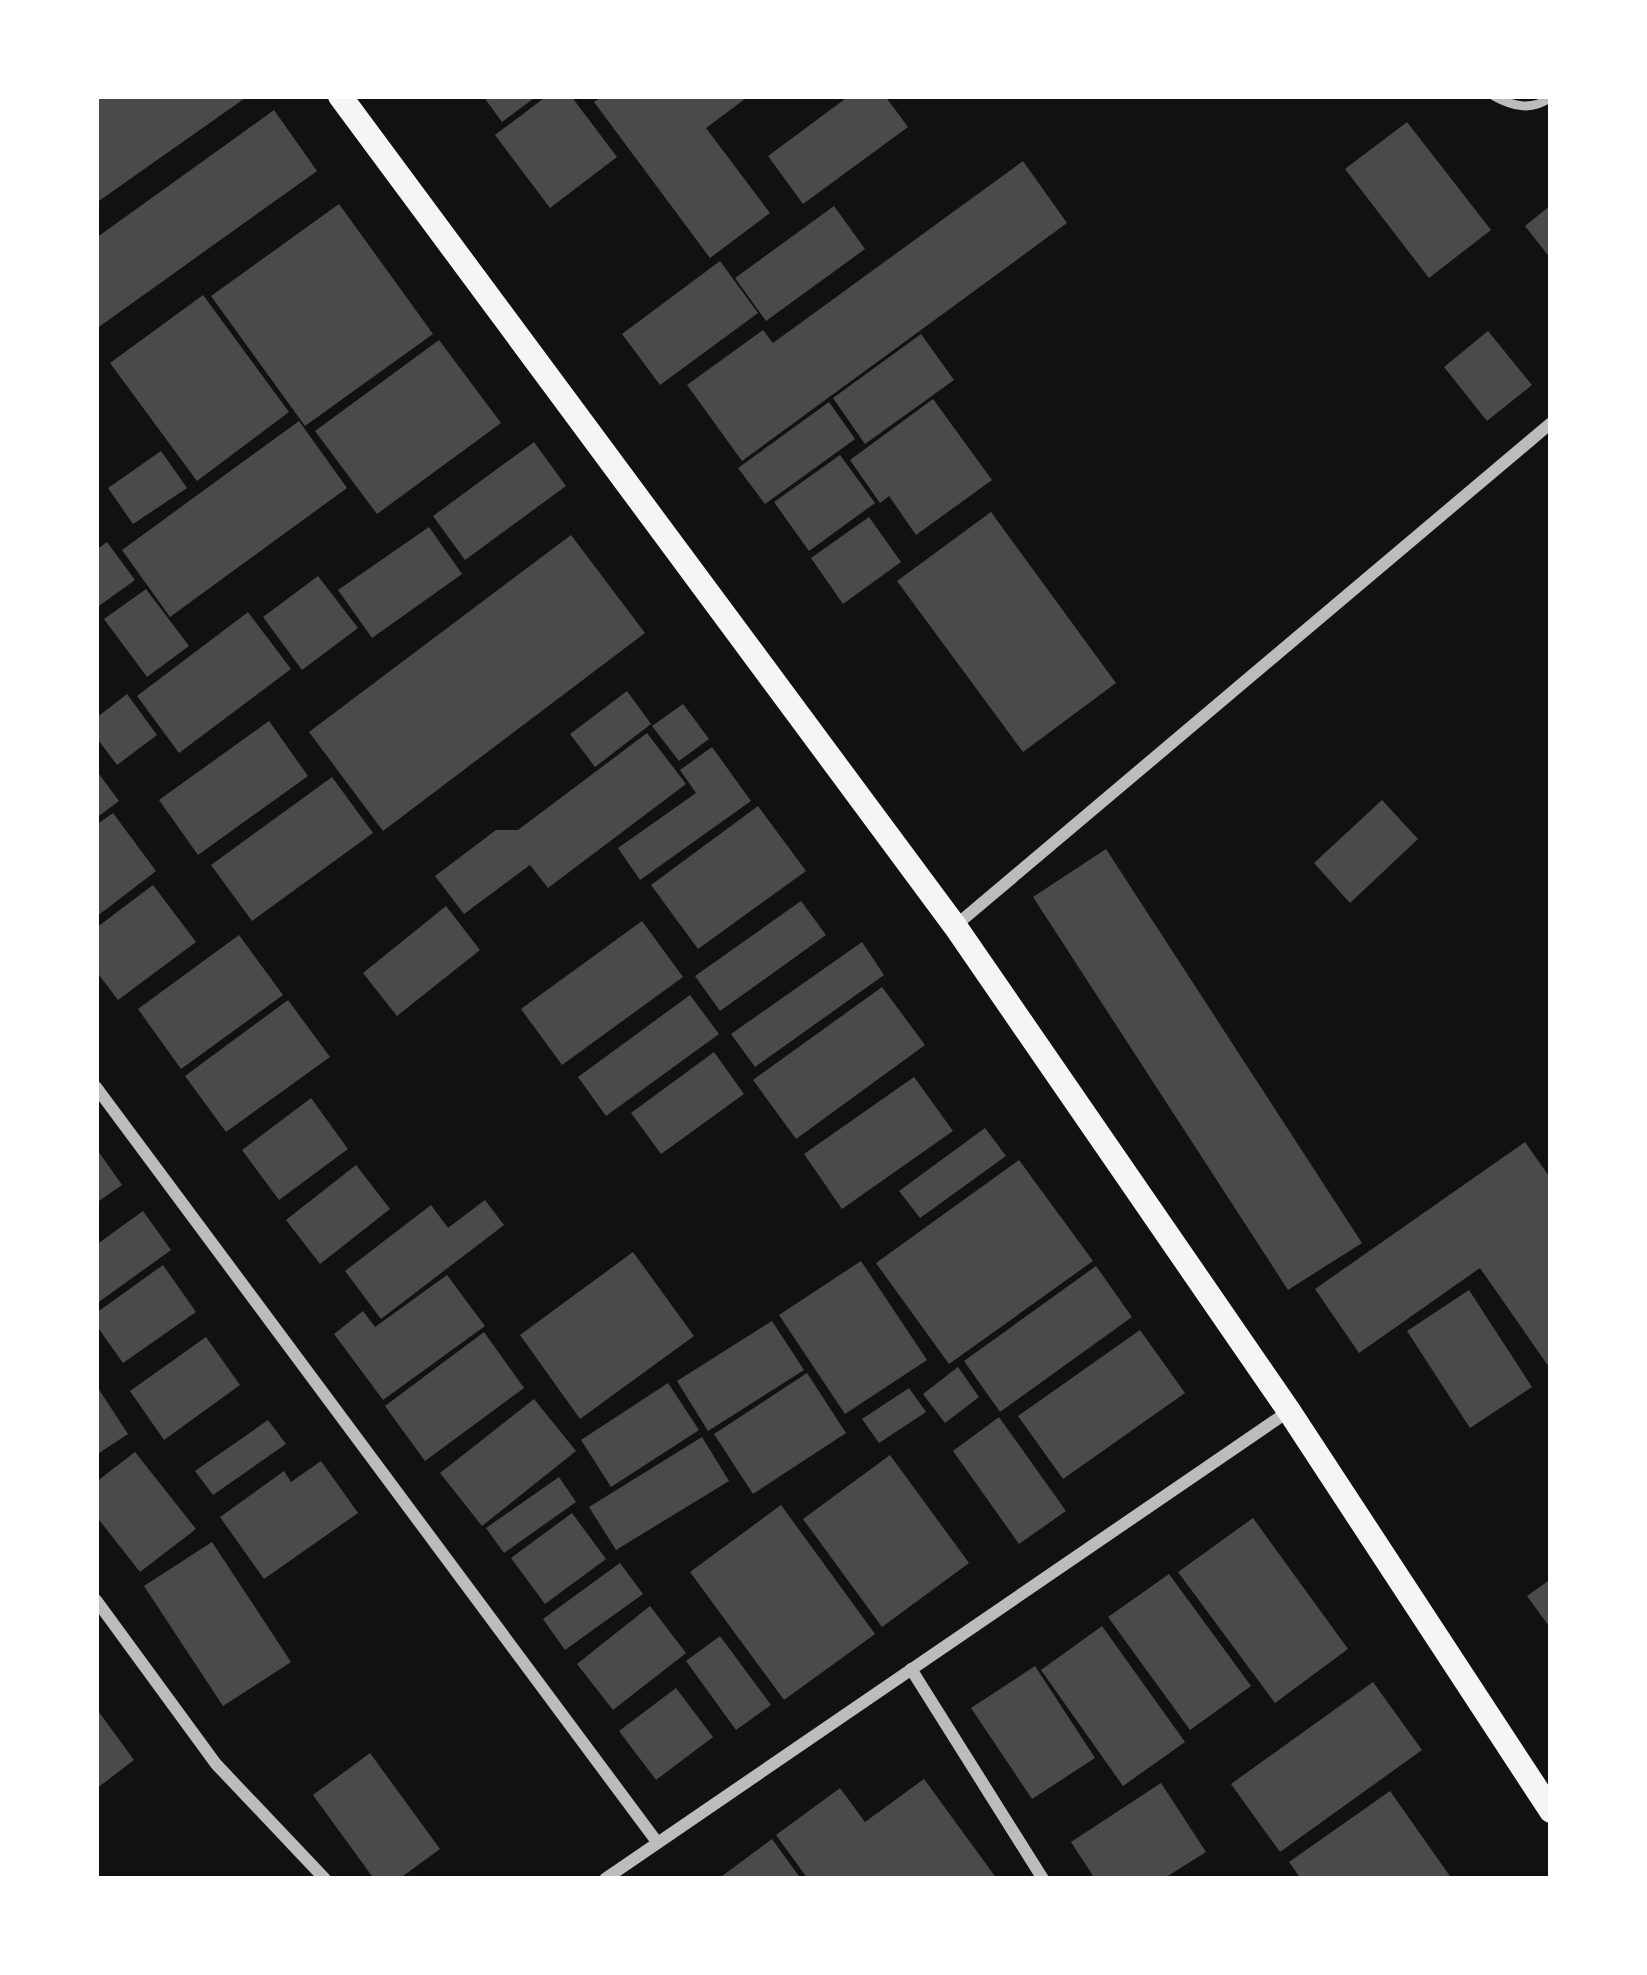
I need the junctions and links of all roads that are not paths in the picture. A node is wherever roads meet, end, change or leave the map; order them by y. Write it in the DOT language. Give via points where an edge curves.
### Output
graph roads {
  1 [pos="340,96"];
  2 [pos="1494,96"];
  3 [pos="1551,97"];
  4 [pos="1551,422"];
  5 [pos="956,926"];
  6 [pos="96,1087"];
  7 [pos="1289,1411"];
  8 [pos="96,1600"];
  9 [pos="911,1669"];
  10 [pos="1551,1811"];
  11 [pos="657,1842"];
  12 [pos="325,1879"];
  13 [pos="604,1879"];
  14 [pos="1043,1879"];
  1 -- 5 [label="main road"];
  2 -- 3 [label="lane" via="1513,107"];
  4 -- 5 [label="street"];
  5 -- 7 [label="main road"];
  6 -- 11 [label="street"];
  7 -- 9 [label="street"];
  7 -- 10 [label="main road"];
  8 -- 12 [label="street" via="216,1764"];
  9 -- 11 [label="street"];
  9 -- 14 [label="street"];
  11 -- 13 [label="street"];
}
